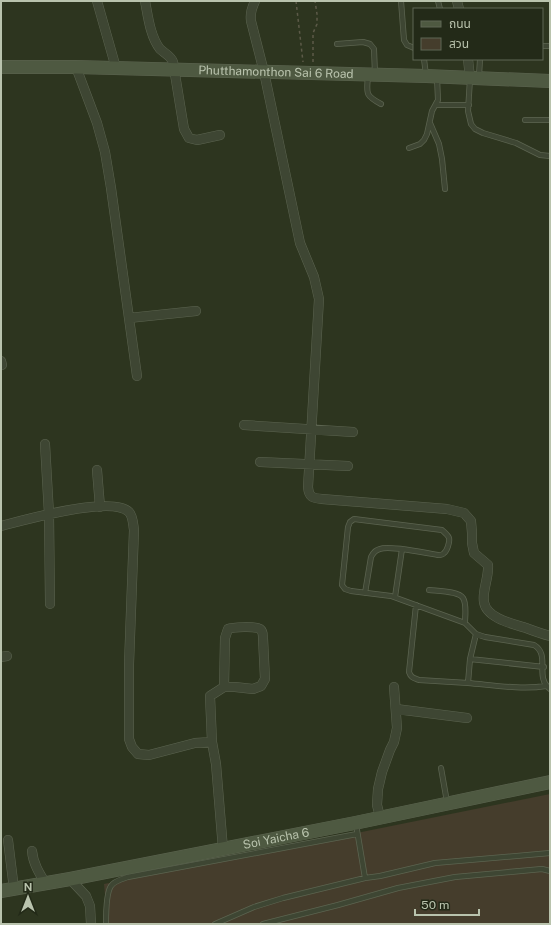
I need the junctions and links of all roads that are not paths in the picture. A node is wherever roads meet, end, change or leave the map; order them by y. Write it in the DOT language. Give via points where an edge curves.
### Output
graph roads {
  1 [pos="97,1"];
  2 [pos="145,1"];
  3 [pos="255,1"];
  4 [pos="401,1"];
  5 [pos="337,44"];
  6 [pos="413,48"];
  7 [pos="424,60"];
  8 [pos="468,60"];
  9 [pos="480,60"];
  10 [pos="1,67"];
  11 [pos="76,67"];
  12 [pos="116,68"];
  13 [pos="174,70"];
  14 [pos="264,72"];
  15 [pos="372,75"];
  16 [pos="431,76"];
  17 [pos="475,78"];
  18 [pos="550,81"];
  19 [pos="381,104"];
  20 [pos="436,105"];
  21 [pos="469,105"];
  22 [pos="525,120"];
  23 [pos="550,120"];
  24 [pos="430,123"];
  25 [pos="220,135"];
  26 [pos="409,148"];
  27 [pos="550,156"];
  28 [pos="445,189"];
  29 [pos="196,311"];
  30 [pos="129,318"];
  31 [pos="137,376"];
  32 [pos="244,425"];
  33 [pos="312,429"];
  34 [pos="353,432"];
  35 [pos="45,444"];
  36 [pos="260,462"];
  37 [pos="310,465"];
  38 [pos="348,466"];
  39 [pos="97,470"];
  40 [pos="100,507"];
  41 [pos="50,514"];
  42 [pos="1,526"];
  43 [pos="402,549"];
  44 [pos="430,590"];
  45 [pos="365,593"];
  46 [pos="395,597"];
  47 [pos="50,604"];
  48 [pos="416,605"];
  49 [pos="465,623"];
  50 [pos="476,634"];
  51 [pos="550,636"];
  52 [pos="470,659"];
  53 [pos="544,667"];
  54 [pos="468,683"];
  55 [pos="224,687"];
  56 [pos="394,687"];
  57 [pos="548,688"];
  58 [pos="396,709"];
  59 [pos="467,718"];
  60 [pos="212,742"];
  61 [pos="441,768"];
  62 [pos="550,782"];
  63 [pos="447,803"];
  64 [pos="380,817"];
  65 [pos="356,828"];
  66 [pos="8,840"];
  67 [pos="223,848"];
  68 [pos="32,851"];
  69 [pos="550,852"];
  70 [pos="550,871"];
  71 [pos="366,878"];
  72 [pos="70,879"];
  73 [pos="46,884"];
  74 [pos="7,890"];
  75 [pos="91,924"];
  76 [pos="106,924"];
  77 [pos="215,924"];
  78 [pos="262,924"];
  1 -- 12 [label="street"];
  2 -- 13 [label="street" via="153,34 159,48 172,59"];
  3 -- 14 [label="street" via="250,21"];
  4 -- 6 [label="lane" via="404,40"];
  5 -- 15 [label="lane" via="370,44 374,49"];
  7 -- 16 [label="lane"];
  8 -- 17 [label="street"];
  9 -- 17 [label="lane"];
  10 -- 11 [label="street, Phutthamonthon Sai 6 Road"];
  11 -- 12 [label="street, Phutthamonthon Sai 6 Road"];
  11 -- 30 [label="street" via="105,152"];
  12 -- 13 [label="street, Phutthamonthon Sai 6 Road"];
  13 -- 14 [label="street, Phutthamonthon Sai 6 Road"];
  13 -- 25 [label="street" via="184,129 189,138 196,140"];
  14 -- 15 [label="street, Phutthamonthon Sai 6 Road"];
  14 -- 33 [label="street" via="300,243 314,277 319,299"];
  15 -- 16 [label="street, Phutthamonthon Sai 6 Road"];
  15 -- 19 [label="lane" via="367,92"];
  16 -- 17 [label="street, Phutthamonthon Sai 6 Road"];
  16 -- 20 [label="lane" via="438,100"];
  17 -- 18 [label="street, Phutthamonthon Sai 6 Road"];
  17 -- 21 [label="lane"];
  20 -- 21 [label="lane"];
  20 -- 24 [label="lane"];
  21 -- 27 [label="lane" via="471,124 475,129 516,143 540,155"];
  22 -- 23 [label="lane"];
  24 -- 26 [label="lane" via="424,140"];
  24 -- 28 [label="lane" via="439,144"];
  29 -- 30 [label="street"];
  30 -- 31 [label="street"];
  32 -- 33 [label="street"];
  33 -- 34 [label="street"];
  33 -- 37 [label="street"];
  35 -- 41 [label="street"];
  36 -- 37 [label="street"];
  37 -- 38 [label="street"];
  37 -- 51 [label="street" via="308,487 313,498 447,509 464,513 470,521 474,553 488,565 484,592 486,610 504,622"];
  39 -- 40 [label="street"];
  40 -- 41 [label="street"];
  40 -- 60 [label="street" via="122,508 129,512 134,530 129,672 129,739 132,747 138,754 149,755 195,743"];
  41 -- 42 [label="street"];
  41 -- 47 [label="street"];
  43 -- 45 [label="lane" via="381,548 374,552"];
  43 -- 45 [label="lane" via="443,554 446,552 449,538 442,530 354,519 350,522 342,585 345,589"];
  43 -- 46 [label="lane"];
  44 -- 49 [label="lane" via="456,593 464,598"];
  45 -- 46 [label="lane"];
  46 -- 48 [label="lane"];
  48 -- 49 [label="lane"];
  48 -- 54 [label="lane" via="410,676 419,680"];
  49 -- 50 [label="lane"];
  50 -- 52 [label="lane"];
  50 -- 53 [label="lane" via="534,645 543,652"];
  52 -- 53 [label="lane"];
  52 -- 54 [label="lane"];
  53 -- 57 [label="lane"];
  54 -- 57 [label="lane"];
  55 -- 55 [label="street" via="224,638 228,629 260,629 263,638 265,678 261,686 254,689"];
  55 -- 60 [label="street" via="210,696"];
  56 -- 58 [label="street"];
  58 -- 59 [label="street"];
  58 -- 64 [label="street" via="397,728 394,742 378,789"];
  60 -- 67 [label="street"];
  61 -- 63 [label="lane"];
  62 -- 63 [label="street, Soi Yaicha 6"];
  63 -- 64 [label="street, Soi Yaicha 6"];
  64 -- 65 [label="street, Soi Yaicha 6"];
  65 -- 67 [label="street, Soi Yaicha 6"];
  65 -- 71 [label="lane"];
  65 -- 76 [label="lane" via="117,881 111,885 108,892"];
  66 -- 74 [label="street"];
  67 -- 72 [label="street, Soi Yaicha 6"];
  68 -- 73 [label="street" via="32,858"];
  69 -- 71 [label="lane" via="436,863"];
  70 -- 78 [label="lane" via="542,869 426,882"];
  71 -- 77 [label="lane" via="254,907"];
  72 -- 73 [label="street, Soi Yaicha 6"];
  72 -- 75 [label="street" via="86,896 90,906"];
  73 -- 74 [label="street, Soi Yaicha 6"];
}
